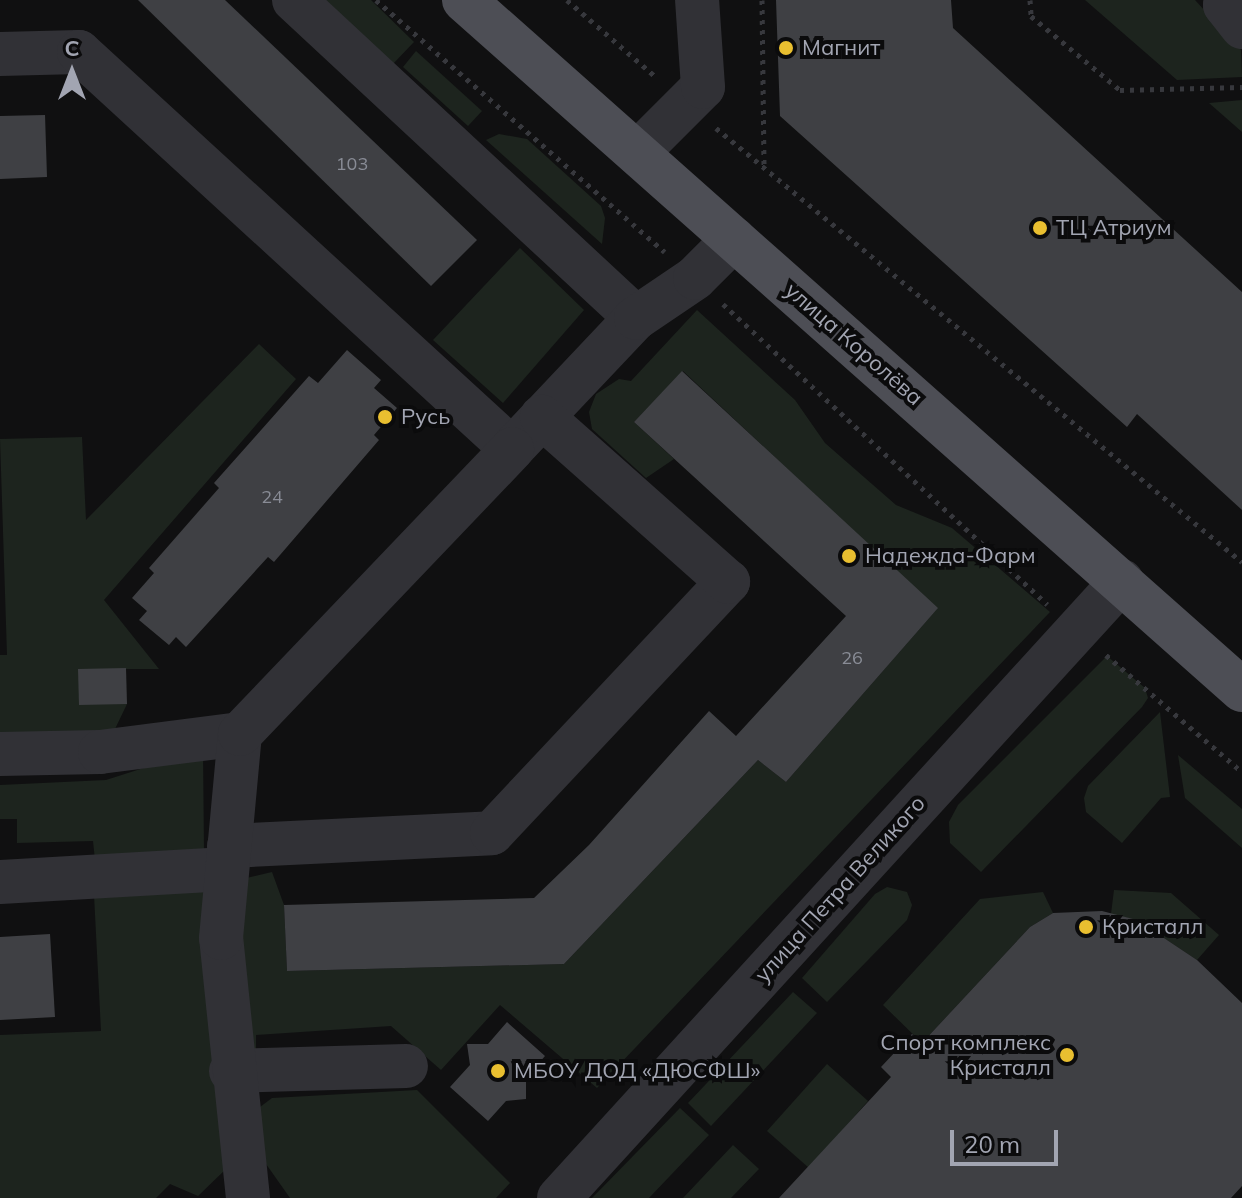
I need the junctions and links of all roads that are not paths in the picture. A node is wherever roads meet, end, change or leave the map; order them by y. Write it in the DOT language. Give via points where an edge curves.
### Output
graph roads {
  1 [pos="294,0"];
  2 [pos="464,0"];
  3 [pos="697,0"];
  4 [pos="1230,0"];
  5 [pos="1242,27"];
  6 [pos="0,54"];
  7 [pos="637,153"];
  8 [pos="734,239"];
  9 [pos="636,318"];
  10 [pos="542,417"];
  11 [pos="512,449"];
  12 [pos="1122,581"];
  13 [pos="1242,690"];
  14 [pos="240,734"];
  15 [pos="0,754"];
  16 [pos="228,858"];
  17 [pos="0,882"];
  18 [pos="406,1066"];
  19 [pos="231,1071"];
  20 [pos="248,1198"];
  21 [pos="559,1198"];
  1 -- 9 [label="street"];
  2 -- 7 [label="main road, улица Королёва"];
  3 -- 7 [label="street" via="703,87"];
  4 -- 5 [label="street" via="1225,5"];
  6 -- 11 [label="street" via="79,52"];
  7 -- 8 [label="main road, улица Королёва"];
  8 -- 9 [label="street" via="695,278"];
  8 -- 12 [label="main road, улица Королёва"];
  9 -- 10 [label="street"];
  10 -- 11 [label="street"];
  10 -- 16 [label="street" via="728,582 492,833"];
  11 -- 14 [label="street"];
  12 -- 13 [label="main road, улица Королёва"];
  12 -- 21 [label="street, улица Петра Великого"];
  14 -- 15 [label="street" via="100,752"];
  14 -- 16 [label="street"];
  16 -- 17 [label="street"];
  16 -- 19 [label="street" via="221,938"];
  18 -- 19 [label="street"];
  19 -- 20 [label="street"];
}
